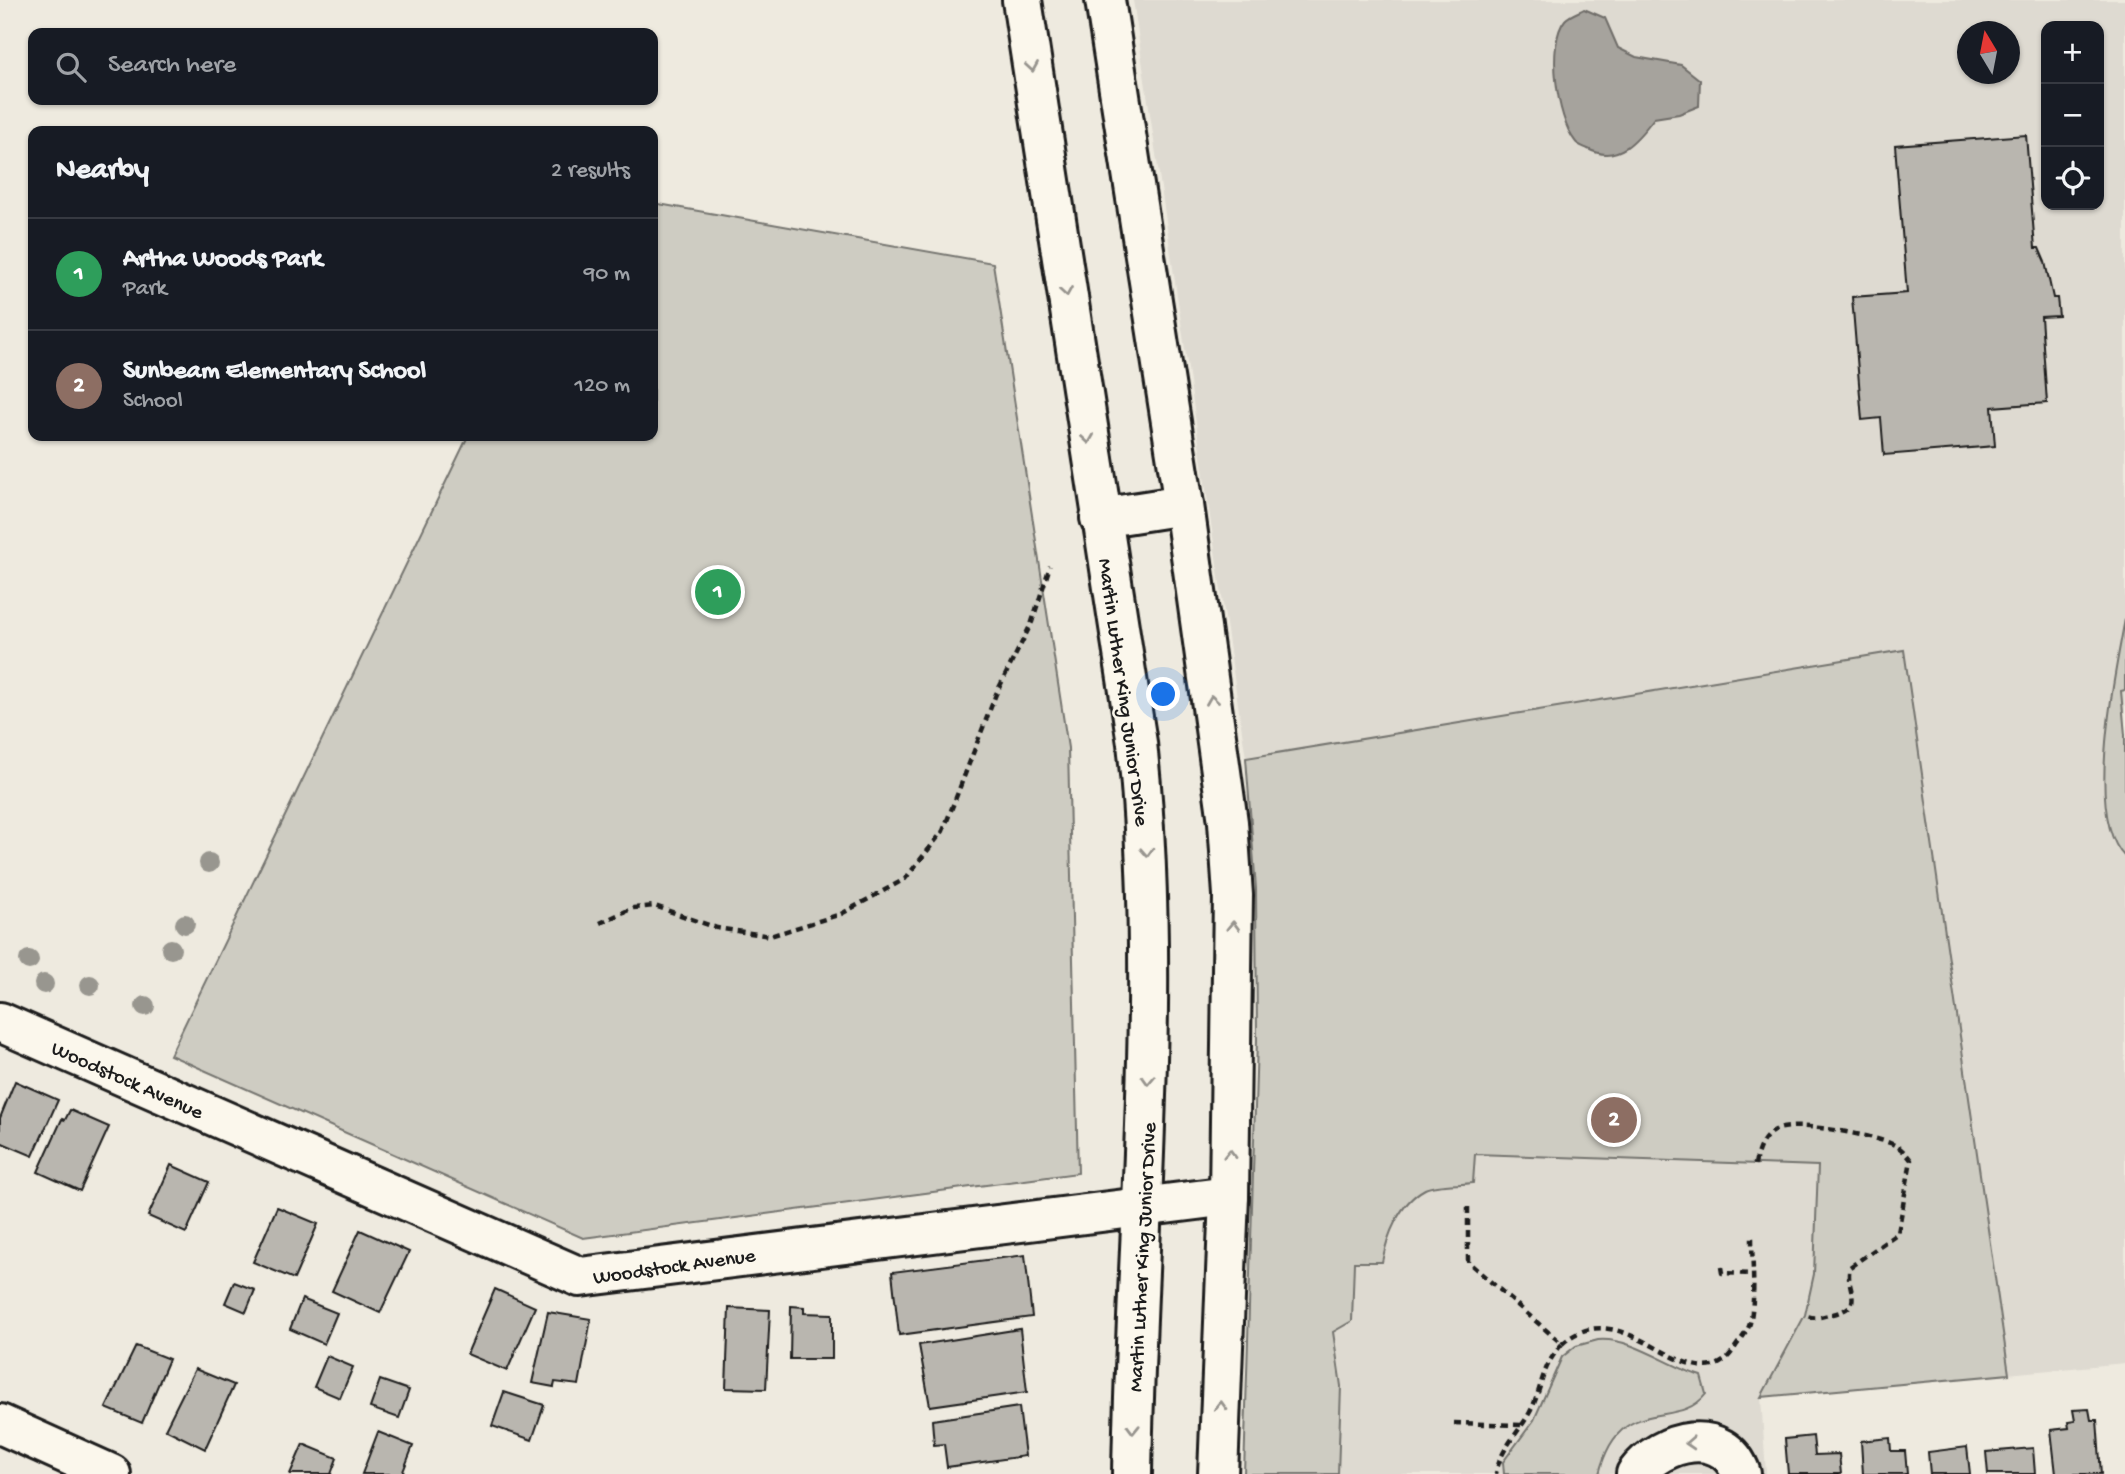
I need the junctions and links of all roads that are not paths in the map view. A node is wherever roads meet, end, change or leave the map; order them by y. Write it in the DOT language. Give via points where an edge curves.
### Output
graph roads {
  1 [pos="1022,0"];
  2 [pos="1105,0"];
  3 [pos="1184,505"];
  4 [pos="1100,518"];
  5 [pos="0,1022"];
  6 [pos="1229,1196"];
  7 [pos="1143,1207"];
  8 [pos="0,1424"];
  9 [pos="111,1474"];
  10 [pos="1132,1474"];
  11 [pos="1218,1474"];
  12 [pos="1636,1474"];
  13 [pos="1741,1474"];
  1 -- 4 [label="main road, Martin Luther King Junior Drive, one-way"];
  2 -- 3 [label="main road"];
  3 -- 4 [label="main road"];
  6 -- 3 [label="main road, one-way" via="1233,895 1221,759"];
  4 -- 7 [label="main road, Martin Luther King Junior Drive, one-way" via="1144,810 1151,1009"];
  5 -- 7 [label="main road, Woodstock Avenue" via="580,1277"];
  6 -- 7 [label="main road, Woodstock Avenue"];
  11 -- 6 [label="main road, one-way"];
  7 -- 10 [label="main road, Martin Luther King Junior Drive, one-way"];
  8 -- 9 [label="main road"];
  13 -- 12 [label="main road, one-way" via="1724,1450 1696,1441 1671,1445"];
}
